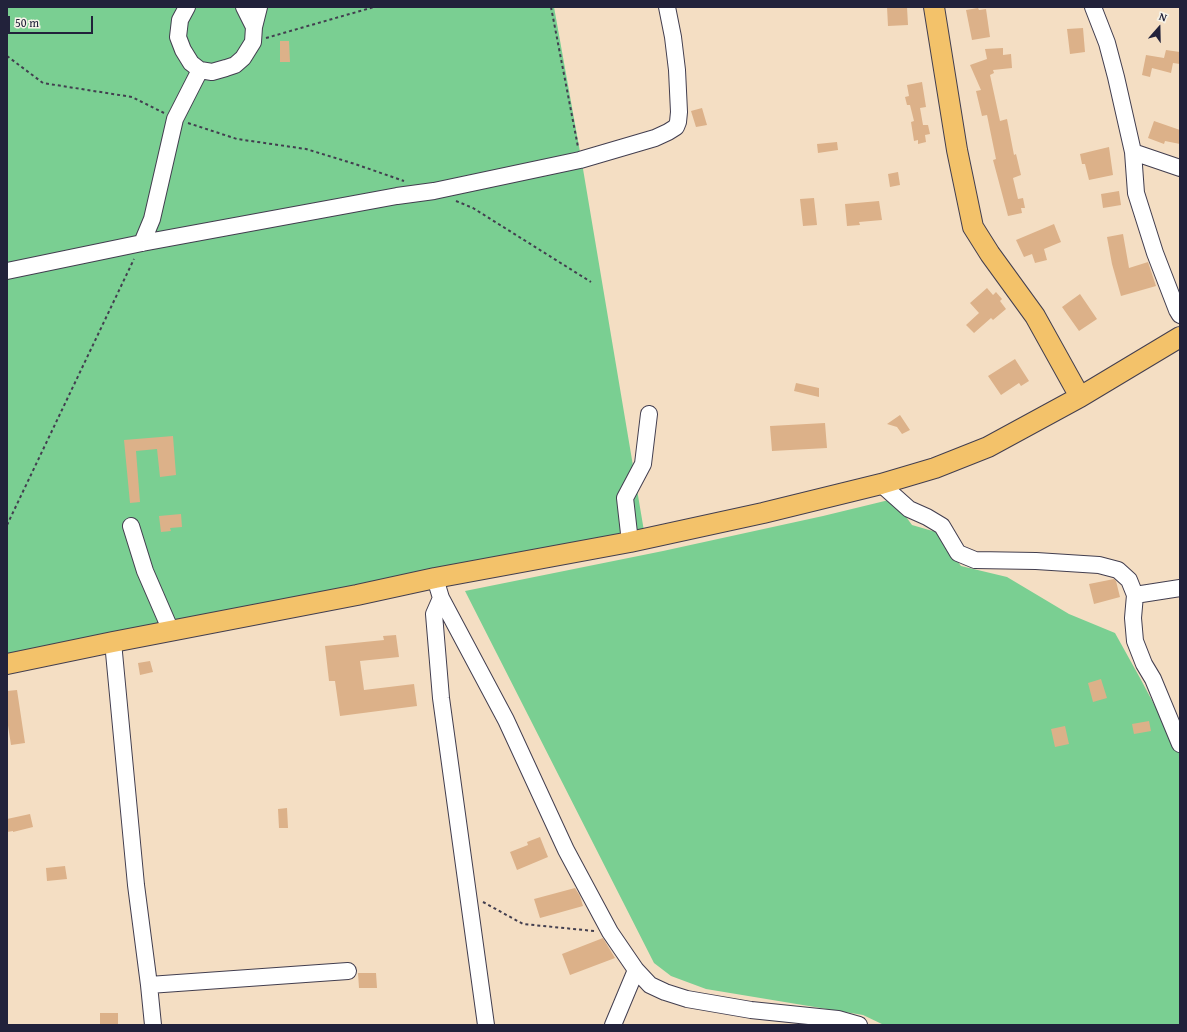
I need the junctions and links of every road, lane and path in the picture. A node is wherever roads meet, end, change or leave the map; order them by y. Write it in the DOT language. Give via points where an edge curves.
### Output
graph roads {
  1 [pos="187,7"];
  2 [pos="244,7"];
  3 [pos="259,7"];
  4 [pos="374,7"];
  5 [pos="551,7"];
  6 [pos="667,7"];
  7 [pos="934,7"];
  8 [pos="1093,7"];
  9 [pos="253,35"];
  10 [pos="7,56"];
  11 [pos="200,70"];
  12 [pos="175,119"];
  13 [pos="1133,152"];
  14 [pos="580,160"];
  15 [pos="1180,168"];
  16 [pos="405,181"];
  17 [pos="434,191"];
  18 [pos="142,243"];
  19 [pos="7,271"];
  20 [pos="591,282"];
  21 [pos="1180,315"];
  22 [pos="1180,337"];
  23 [pos="1080,397"];
  24 [pos="649,414"];
  25 [pos="881,484"];
  26 [pos="7,525"];
  27 [pos="131,526"];
  28 [pos="630,542"];
  29 [pos="435,578"];
  30 [pos="1180,588"];
  31 [pos="1134,595"];
  32 [pos="441,598"];
  33 [pos="171,631"];
  34 [pos="113,642"];
  35 [pos="7,664"];
  36 [pos="1180,744"];
  37 [pos="480,900"];
  38 [pos="610,932"];
  39 [pos="636,970"];
  40 [pos="348,971"];
  41 [pos="149,985"];
  42 [pos="837,1022"];
  43 [pos="153,1025"];
  44 [pos="486,1025"];
  45 [pos="613,1025"];
  46 [pos="859,1025"];
  1 -- 11 [label="street" via="180,20 178,37 191,63"];
  2 -- 9 [label="street"];
  3 -- 9 [label="street"];
  4 -- 9 [label="path"];
  5 -- 14 [label="path"];
  6 -- 14 [label="street" via="677,70 679,112 676,127 655,138"];
  7 -- 23 [label="main road" via="957,150 973,227 1035,316"];
  8 -- 13 [label="street" via="1107,43"];
  9 -- 11 [label="street" via="242,58 235,65 212,72"];
  10 -- 12 [label="path" via="43,83 132,97"];
  11 -- 12 [label="street"];
  12 -- 16 [label="path" via="237,139 306,149"];
  12 -- 18 [label="street" via="152,219"];
  13 -- 15 [label="street"];
  13 -- 21 [label="street" via="1136,193 1155,253"];
  14 -- 17 [label="street"];
  17 -- 18 [label="street"];
  17 -- 20 [label="path" via="473,208"];
  18 -- 19 [label="street"];
  18 -- 26 [label="path"];
  22 -- 23 [label="main road"];
  23 -- 25 [label="main road" via="988,447 935,468"];
  24 -- 28 [label="street" via="643,464 625,498"];
  25 -- 28 [label="main road"];
  25 -- 31 [label="street" via="909,509 942,526 958,553 966,557 974,560 1099,565 1118,570 1129,580"];
  27 -- 33 [label="street" via="145,570"];
  28 -- 29 [label="main road"];
  29 -- 32 [label="street"];
  29 -- 33 [label="main road"];
  30 -- 31 [label="street"];
  31 -- 36 [label="street" via="1135,641"];
  32 -- 38 [label="street" via="506,720 566,850"];
  32 -- 44 [label="street" via="434,614 440,698"];
  33 -- 34 [label="main road"];
  34 -- 35 [label="main road"];
  34 -- 41 [label="street" via="136,885"];
  37 -- 38 [label="path" via="523,924"];
  38 -- 39 [label="street"];
  39 -- 42 [label="street" via="650,985 687,999"];
  39 -- 45 [label="street"];
  40 -- 41 [label="street"];
  41 -- 43 [label="street"];
  42 -- 46 [label="street"];
}
